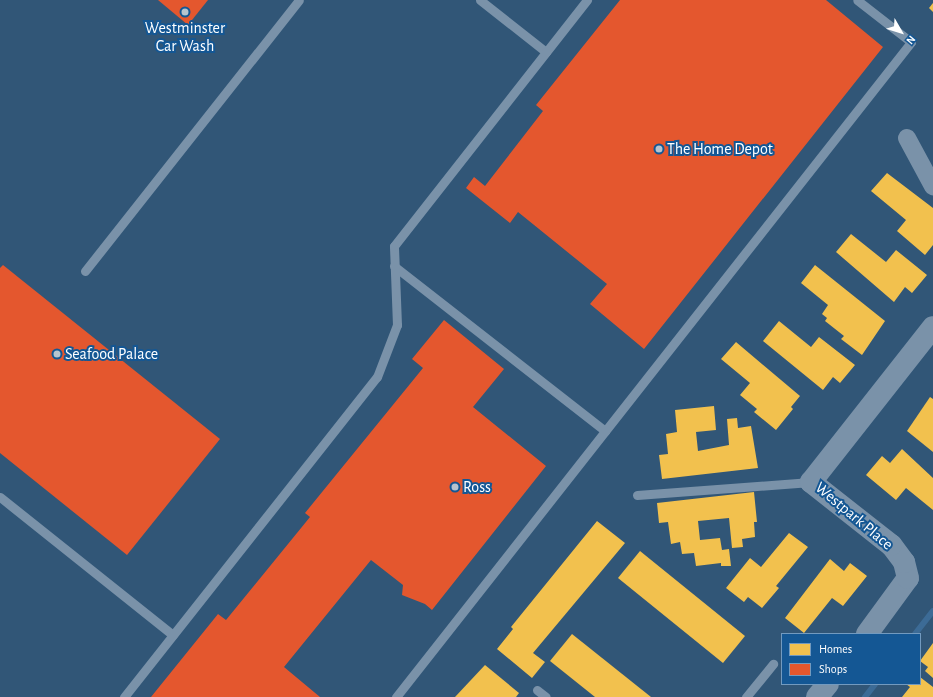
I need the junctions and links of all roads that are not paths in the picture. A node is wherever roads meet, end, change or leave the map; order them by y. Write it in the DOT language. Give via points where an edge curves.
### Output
graph roads {
  1 [pos="300,0"];
  2 [pos="480,0"];
  3 [pos="587,0"];
  4 [pos="857,0"];
  5 [pos="546,52"];
  6 [pos="908,138"];
  7 [pos="933,186"];
  8 [pos="394,266"];
  9 [pos="85,271"];
  10 [pos="933,327"];
  11 [pos="605,431"];
  12 [pos="811,482"];
  13 [pos="637,495"];
  14 [pos="0,497"];
  15 [pos="868,633"];
  16 [pos="173,635"];
  17 [pos="773,664"];
  18 [pos="827,685"];
  19 [pos="537,690"];
  20 [pos="124,697"];
  21 [pos="396,697"];
  22 [pos="546,697"];
  23 [pos="746,697"];
  24 [pos="817,697"];
  1 -- 9 [label="lane"];
  2 -- 5 [label="lane"];
  3 -- 5 [label="lane"];
  4 -- 11 [label="lane" via="911,42"];
  5 -- 8 [label="lane" via="394,246"];
  6 -- 7 [label="street"];
  8 -- 11 [label="lane"];
  8 -- 16 [label="lane" via="397,325 377,377"];
  10 -- 12 [label="street, Westpark Place"];
  11 -- 21 [label="lane"];
  12 -- 13 [label="lane"];
  12 -- 15 [label="street, Westpark Place" via="891,545 904,562 908,578"];
  14 -- 16 [label="lane"];
  16 -- 20 [label="lane"];
  17 -- 23 [label="lane"];
  18 -- 24 [label="street"];
  19 -- 22 [label="lane"];
}
